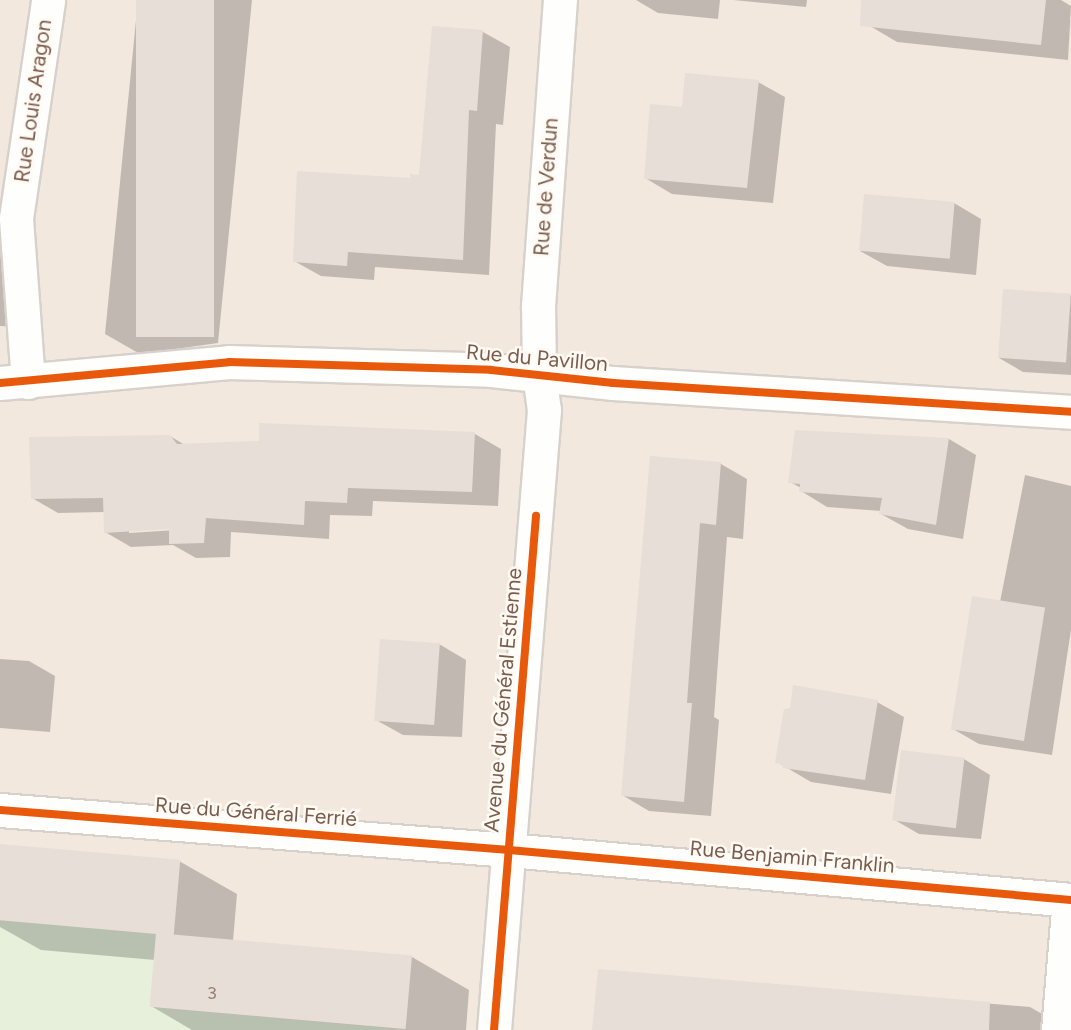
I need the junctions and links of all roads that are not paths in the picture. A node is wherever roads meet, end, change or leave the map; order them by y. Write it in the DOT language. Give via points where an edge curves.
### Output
graph roads {
  1 [pos="48,0"];
  2 [pos="560,0"];
  3 [pos="539,374"];
  4 [pos="14,382"];
  5 [pos="1071,412"];
  6 [pos="0,810"];
  7 [pos="509,850"];
  8 [pos="1070,900"];
  9 [pos="494,1030"];
  10 [pos="1059,1030"];
  1 -- 4 [label="street, Rue Louis Aragon" via="16,218"];
  2 -- 3 [label="street, Rue de Verdun" via="539,274"];
  3 -- 4 [label="street, Rue du Pavillon" via="228,362"];
  3 -- 5 [label="street, Rue du Pavillon" via="613,383"];
  3 -- 7 [label="street, Avenue du Général Estienne" via="544,410"];
  6 -- 7 [label="street, Rue du Général Ferrié"];
  7 -- 8 [label="street, Rue Benjamin Franklin"];
  7 -- 9 [label="street, Avenue du Général Estienne"];
  8 -- 10 [label="street"];
}
